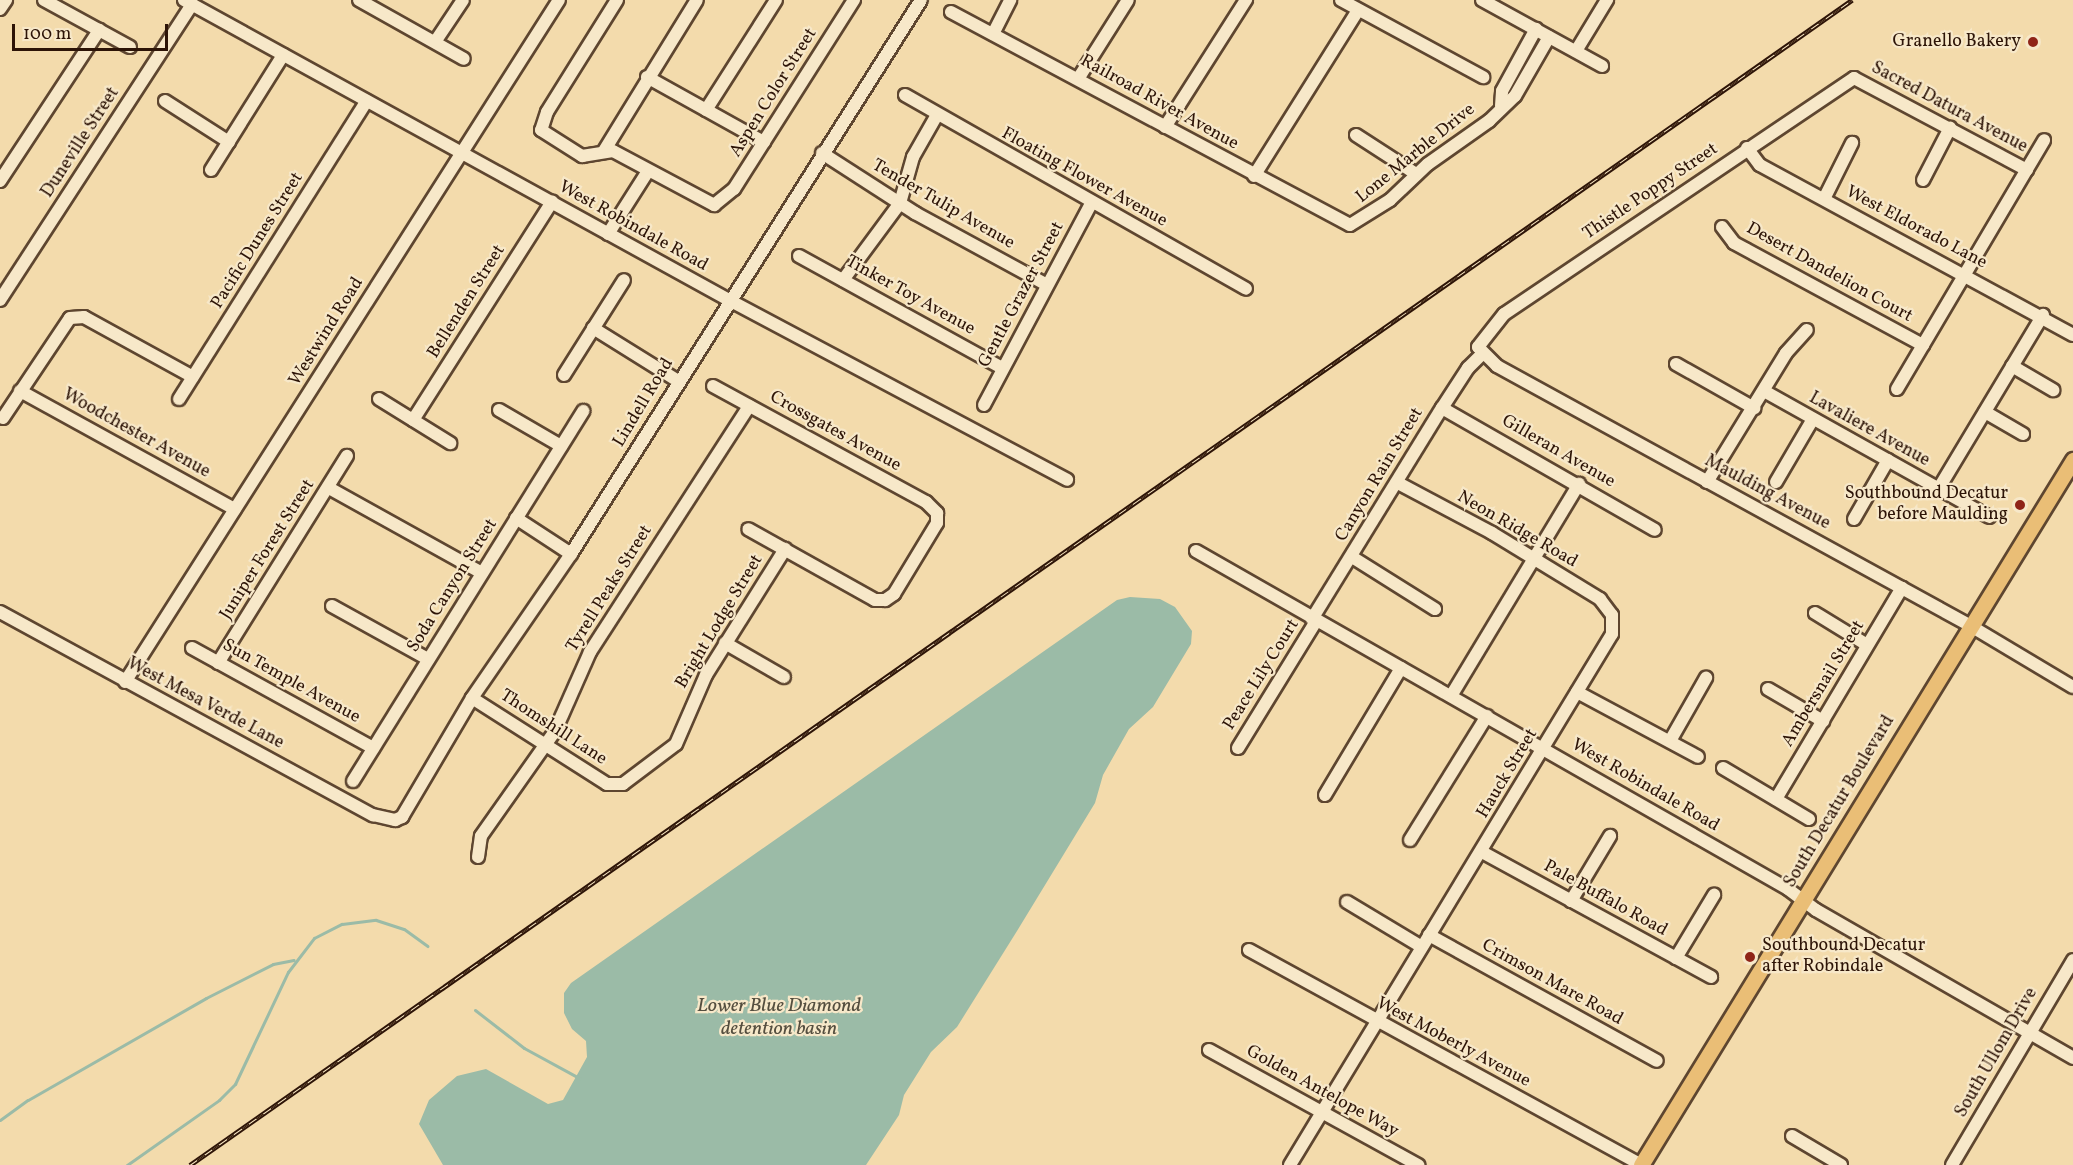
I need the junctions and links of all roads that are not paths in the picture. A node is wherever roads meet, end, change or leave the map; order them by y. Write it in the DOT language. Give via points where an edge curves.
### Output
graph roads {
  1 [pos="6,0"];
  2 [pos="44,0"];
  3 [pos="359,0"];
  4 [pos="463,0"];
  5 [pos="559,0"];
  6 [pos="617,0"];
  7 [pos="697,0"];
  8 [pos="776,0"];
  9 [pos="854,0"];
  10 [pos="921,0"];
  11 [pos="1010,0"];
  12 [pos="1128,0"];
  13 [pos="1246,0"];
  14 [pos="1341,0"];
  15 [pos="1482,0"];
  16 [pos="1607,0"];
  17 [pos="188,2"];
  18 [pos="0,9"];
  19 [pos="1358,10"];
  20 [pos="951,12"];
  21 [pos="1536,29"];
  22 [pos="99,30"];
  23 [pos="993,34"];
  24 [pos="1549,37"];
  25 [pos="435,42"];
  26 [pos="130,47"];
  27 [pos="1576,51"];
  28 [pos="283,55"];
  29 [pos="464,58"];
  30 [pos="1602,66"];
  31 [pos="647,77"];
  32 [pos="1483,77"];
  33 [pos="1854,78"];
  34 [pos="1078,79"];
  35 [pos="905,95"];
  36 [pos="165,101"];
  37 [pos="367,101"];
  38 [pos="1501,106"];
  39 [pos="706,110"];
  40 [pos="937,115"];
  41 [pos="1166,127"];
  42 [pos="1950,128"];
  43 [pos="1356,135"];
  44 [pos="2044,140"];
  45 [pos="229,142"];
  46 [pos="764,142"];
  47 [pos="1852,143"];
  48 [pos="1748,148"];
  49 [pos="604,151"];
  50 [pos="462,153"];
  51 [pos="822,153"];
  52 [pos="211,170"];
  53 [pos="2027,170"];
  54 [pos="648,171"];
  55 [pos="1416,174"];
  56 [pos="1254,176"];
  57 [pos="1923,180"];
  58 [pos="0,181"];
  59 [pos="1824,199"];
  60 [pos="552,202"];
  61 [pos="1092,202"];
  62 [pos="900,203"];
  63 [pos="1350,225"];
  64 [pos="1722,227"];
  65 [pos="608,234"];
  66 [pos="800,256"];
  67 [pos="1965,275"];
  68 [pos="624,280"];
  69 [pos="843,280"];
  70 [pos="1047,285"];
  71 [pos="1246,289"];
  72 [pos="0,300"];
  73 [pos="729,300"];
  74 [pos="2043,315"];
  75 [pos="593,328"];
  76 [pos="1807,330"];
  77 [pos="2073,335"];
  78 [pos="1923,345"];
  79 [pos="1481,350"];
  80 [pos="1676,364"];
  81 [pos="2012,366"];
  82 [pos="1002,368"];
  83 [pos="564,375"];
  84 [pos="193,377"];
  85 [pos="678,381"];
  86 [pos="712,386"];
  87 [pos="1897,389"];
  88 [pos="2054,390"];
  89 [pos="20,391"];
  90 [pos="1764,391"];
  91 [pos="178,399"];
  92 [pos="379,399"];
  93 [pos="749,405"];
  94 [pos="984,405"];
  95 [pos="1442,408"];
  96 [pos="1754,408"];
  97 [pos="499,410"];
  98 [pos="583,411"];
  99 [pos="1985,412"];
  100 [pos="3,418"];
  101 [pos="1813,419"];
  102 [pos="413,420"];
  103 [pos="2023,434"];
  104 [pos="450,443"];
  105 [pos="561,446"];
  106 [pos="347,456"];
  107 [pos="1888,460"];
  108 [pos="2073,460"];
  109 [pos="1067,480"];
  110 [pos="1707,482"];
  111 [pos="1776,482"];
  112 [pos="1398,483"];
  113 [pos="1579,484"];
  114 [pos="329,488"];
  115 [pos="1939,489"];
  116 [pos="235,509"];
  117 [pos="1989,517"];
  118 [pos="516,518"];
  119 [pos="1854,519"];
  120 [pos="748,529"];
  121 [pos="1655,530"];
  122 [pos="785,549"];
  123 [pos="1196,551"];
  124 [pos="571,554"];
  125 [pos="1352,558"];
  126 [pos="1534,560"];
  127 [pos="482,573"];
  128 [pos="1902,588"];
  129 [pos="332,606"];
  130 [pos="1435,609"];
  131 [pos="0,612"];
  132 [pos="1815,613"];
  133 [pos="1612,615"];
  134 [pos="1314,620"];
  135 [pos="1969,625"];
  136 [pos="726,643"];
  137 [pos="1868,645"];
  138 [pos="192,648"];
  139 [pos="428,659"];
  140 [pos="218,663"];
  141 [pos="1401,668"];
  142 [pos="784,677"];
  143 [pos="1706,678"];
  144 [pos="125,682"];
  145 [pos="2073,687"];
  146 [pos="1768,689"];
  147 [pos="1577,692"];
  148 [pos="1451,696"];
  149 [pos="472,698"];
  150 [pos="1487,716"];
  151 [pos="1823,722"];
  152 [pos="1670,741"];
  153 [pos="546,746"];
  154 [pos="373,748"];
  155 [pos="1238,748"];
  156 [pos="1546,749"];
  157 [pos="1698,757"];
  158 [pos="1723,768"];
  159 [pos="353,781"];
  160 [pos="615,786"];
  161 [pos="1325,795"];
  162 [pos="1776,799"];
  163 [pos="1809,819"];
  164 [pos="395,820"];
  165 [pos="1610,836"];
  166 [pos="1410,840"];
  167 [pos="1482,852"];
  168 [pos="478,857"];
  169 [pos="1714,895"];
  170 [pos="1571,901"];
  171 [pos="1803,901"];
  172 [pos="1347,902"];
  173 [pos="1429,935"];
  174 [pos="1422,947"];
  175 [pos="1249,950"];
  176 [pos="1676,958"];
  177 [pos="2073,960"];
  178 [pos="1711,977"];
  179 [pos="1378,1023"];
  180 [pos="2029,1033"];
  181 [pos="1209,1050"];
  182 [pos="2073,1058"];
  183 [pos="1657,1061"];
  184 [pos="1323,1112"];
  185 [pos="1792,1136"];
  186 [pos="1290,1165"];
  187 [pos="1418,1165"];
  188 [pos="1641,1165"];
  189 [pos="1841,1165"];
  190 [pos="1952,1165"];
  1 -- 18 [label="street"];
  2 -- 22 [label="street"];
  3 -- 25 [label="street"];
  4 -- 25 [label="street"];
  5 -- 50 [label="street, Westwind Road"];
  6 -- 49 [label="street" via="547,112 541,130 582,156"];
  7 -- 31 [label="street"];
  8 -- 39 [label="street"];
  9 -- 46 [label="street, Aspen Color Street"];
  10 -- 51 [label="street, Lindell Road"];
  11 -- 23 [label="street"];
  12 -- 34 [label="street"];
  13 -- 41 [label="street"];
  14 -- 19 [label="street"];
  15 -- 21 [label="street"];
  16 -- 27 [label="street"];
  17 -- 28 [label="street, West Robindale Road"];
  17 -- 72 [label="street, Duneville Street"];
  19 -- 32 [label="street"];
  19 -- 56 [label="street"];
  20 -- 23 [label="street, Railroad River Avenue"];
  21 -- 24 [label="street"];
  21 -- 38 [label="street, Lone Marble Drive" via="1502,91"];
  22 -- 26 [label="street"];
  22 -- 58 [label="street"];
  23 -- 34 [label="street, Railroad River Avenue"];
  24 -- 27 [label="street"];
  24 -- 38 [label="street, Lone Marble Drive" via="1515,96"];
  25 -- 29 [label="street"];
  27 -- 30 [label="street"];
  28 -- 37 [label="street, West Robindale Road"];
  28 -- 45 [label="street"];
  31 -- 39 [label="street"];
  31 -- 49 [label="street"];
  33 -- 42 [label="street, Sacred Datura Avenue"];
  33 -- 48 [label="street, Thistle Poppy Street"];
  34 -- 41 [label="street, Railroad River Avenue"];
  35 -- 40 [label="street, Floating Flower Avenue"];
  36 -- 45 [label="street"];
  37 -- 50 [label="street, West Robindale Road"];
  37 -- 84 [label="street, Pacific Dunes Street"];
  38 -- 55 [label="street, Lone Marble Drive" via="1489,121"];
  39 -- 46 [label="street"];
  40 -- 61 [label="street, Floating Flower Avenue"];
  40 -- 62 [label="street" via="913,157"];
  41 -- 56 [label="street, Railroad River Avenue"];
  42 -- 53 [label="street, Sacred Datura Avenue"];
  42 -- 57 [label="street"];
  43 -- 55 [label="street"];
  44 -- 53 [label="street"];
  45 -- 52 [label="street"];
  46 -- 54 [label="street, Aspen Color Street" via="734,189 720,203 708,203"];
  47 -- 59 [label="street"];
  48 -- 59 [label="street, West Eldorado Lane" via="1760,165"];
  48 -- 79 [label="street, Thistle Poppy Street" via="1504,314"];
  49 -- 54 [label="street"];
  50 -- 60 [label="street, West Robindale Road"];
  50 -- 116 [label="street, Westwind Road"];
  51 -- 62 [label="street, Tender Tulip Avenue"];
  51 -- 73 [label="street, Lindell Road"];
  53 -- 67 [label="street"];
  54 -- 65 [label="street"];
  55 -- 63 [label="street, Lone Marble Drive" via="1390,200"];
  56 -- 63 [label="street, Railroad River Avenue"];
  59 -- 67 [label="street, West Eldorado Lane"];
  60 -- 65 [label="street, West Robindale Road"];
  60 -- 102 [label="street, Bellenden Street"];
  61 -- 70 [label="street, Gentle Grazer Street"];
  61 -- 71 [label="street, Floating Flower Avenue"];
  62 -- 69 [label="street"];
  62 -- 70 [label="street, Tender Tulip Avenue"];
  64 -- 78 [label="street, Desert Dandelion Court" via="1734,243"];
  65 -- 73 [label="street, West Robindale Road"];
  66 -- 69 [label="street, Tinker Toy Avenue"];
  67 -- 74 [label="street, West Eldorado Lane"];
  67 -- 78 [label="street"];
  68 -- 75 [label="street"];
  69 -- 82 [label="street, Tinker Toy Avenue"];
  70 -- 82 [label="street, Gentle Grazer Street"];
  73 -- 85 [label="street, Lindell Road"];
  73 -- 109 [label="street, West Robindale Road"];
  74 -- 77 [label="street, West Eldorado Lane"];
  74 -- 81 [label="street"];
  75 -- 83 [label="street"];
  75 -- 85 [label="street"];
  76 -- 90 [label="street" via="1786,353"];
  78 -- 87 [label="street"];
  79 -- 95 [label="street, Canyon Rain Street"];
  79 -- 110 [label="street, Maulding Avenue" via="1497,366"];
  80 -- 96 [label="street"];
  81 -- 88 [label="street"];
  81 -- 99 [label="street"];
  82 -- 94 [label="street, Gentle Grazer Street"];
  84 -- 89 [label="street" via="84,317 70,318"];
  84 -- 91 [label="street, Pacific Dunes Street"];
  85 -- 124 [label="street, Lindell Road"];
  86 -- 93 [label="street, Crossgates Avenue"];
  89 -- 100 [label="street"];
  89 -- 116 [label="street, Woodchester Avenue"];
  90 -- 96 [label="street"];
  90 -- 101 [label="street, Lavaliere Avenue"];
  92 -- 102 [label="street"];
  93 -- 122 [label="street, Crossgates Avenue" via="926,502 937,513 937,523 894,594 885,600 875,600"];
  93 -- 153 [label="street, Tyrell Peaks Street" via="590,652"];
  95 -- 112 [label="street, Canyon Rain Street"];
  95 -- 113 [label="street, Gilleran Avenue"];
  96 -- 110 [label="street"];
  97 -- 105 [label="street"];
  98 -- 105 [label="street, Soda Canyon Street"];
  99 -- 103 [label="street"];
  99 -- 115 [label="street"];
  101 -- 107 [label="street, Lavaliere Avenue"];
  101 -- 111 [label="street"];
  102 -- 104 [label="street"];
  105 -- 118 [label="street, Soda Canyon Street"];
  106 -- 114 [label="street, Juniper Forest Street"];
  107 -- 115 [label="street, Lavaliere Avenue"];
  107 -- 119 [label="street"];
  108 -- 135 [label="main road, South Decatur Boulevard"];
  110 -- 128 [label="street, Maulding Avenue"];
  112 -- 125 [label="street, Canyon Rain Street"];
  112 -- 126 [label="street, Neon Ridge Road"];
  113 -- 121 [label="street, Gilleran Avenue"];
  113 -- 126 [label="street"];
  114 -- 127 [label="street"];
  114 -- 140 [label="street, Juniper Forest Street"];
  115 -- 117 [label="street, Lavaliere Avenue"];
  116 -- 144 [label="street, Westwind Road"];
  118 -- 124 [label="street"];
  118 -- 127 [label="street, Soda Canyon Street"];
  120 -- 122 [label="street"];
  122 -- 136 [label="street, Bright Lodge Street"];
  123 -- 134 [label="street, West Robindale Road"];
  124 -- 149 [label="street, Lindell Road"];
  125 -- 130 [label="street"];
  125 -- 134 [label="street, Canyon Rain Street"];
  126 -- 133 [label="street, Neon Ridge Road" via="1600,599"];
  126 -- 148 [label="street"];
  127 -- 139 [label="street, Soda Canyon Street"];
  128 -- 135 [label="street, Maulding Avenue"];
  128 -- 137 [label="street, Ambersnail Street"];
  129 -- 139 [label="street"];
  131 -- 144 [label="street, West Mesa Verde Lane"];
  132 -- 137 [label="street"];
  133 -- 147 [label="street, Hauck Street" via="1612,634"];
  134 -- 141 [label="street, West Robindale Road"];
  134 -- 155 [label="street, Peace Lily Court"];
  135 -- 145 [label="street, Maulding Avenue"];
  135 -- 171 [label="main road, South Decatur Boulevard"];
  136 -- 142 [label="street"];
  136 -- 160 [label="street, Bright Lodge Street" via="698,688 676,744"];
  137 -- 151 [label="street, Ambersnail Street"];
  138 -- 140 [label="street, Sun Temple Avenue"];
  139 -- 154 [label="street, Soda Canyon Street"];
  140 -- 154 [label="street, Sun Temple Avenue"];
  141 -- 148 [label="street, West Robindale Road"];
  141 -- 161 [label="street"];
  143 -- 152 [label="street"];
  144 -- 164 [label="street, West Mesa Verde Lane" via="373,815"];
  146 -- 151 [label="street"];
  147 -- 152 [label="street"];
  147 -- 156 [label="street, Hauck Street"];
  148 -- 150 [label="street, West Robindale Road"];
  149 -- 153 [label="street, Thomshill Lane"];
  149 -- 164 [label="street, Lindell Road" via="402,817"];
  150 -- 156 [label="street, West Robindale Road"];
  150 -- 166 [label="street"];
  151 -- 162 [label="street, Ambersnail Street"];
  152 -- 157 [label="street"];
  153 -- 160 [label="street, Thomshill Lane"];
  153 -- 168 [label="street, Tyrell Peaks Street" via="491,819 481,836"];
  154 -- 159 [label="street, Soda Canyon Street"];
  156 -- 167 [label="street, Hauck Street"];
  156 -- 171 [label="street, West Robindale Road"];
  158 -- 162 [label="street"];
  162 -- 163 [label="street"];
  165 -- 170 [label="street"];
  167 -- 170 [label="street, Pale Buffalo Road"];
  167 -- 173 [label="street, Hauck Street"];
  169 -- 176 [label="street"];
  170 -- 176 [label="street, Pale Buffalo Road"];
  171 -- 180 [label="street, West Robindale Road"];
  171 -- 188 [label="main road, South Decatur Boulevard"];
  172 -- 174 [label="street"];
  173 -- 174 [label="street, Hauck Street"];
  173 -- 183 [label="street, Crimson Mare Road"];
  174 -- 179 [label="street, Hauck Street"];
  175 -- 179 [label="street, West Moberly Avenue"];
  176 -- 178 [label="street, Pale Buffalo Road"];
  177 -- 180 [label="street, South Ullom Drive"];
  179 -- 184 [label="street, Hauck Street"];
  179 -- 188 [label="street, West Moberly Avenue"];
  180 -- 182 [label="street, West Robindale Road"];
  180 -- 190 [label="street, South Ullom Drive"];
  181 -- 184 [label="street, Golden Antelope Way"];
  184 -- 186 [label="street, Hauck Street"];
  184 -- 187 [label="street, Golden Antelope Way"];
  185 -- 189 [label="street"];
}
